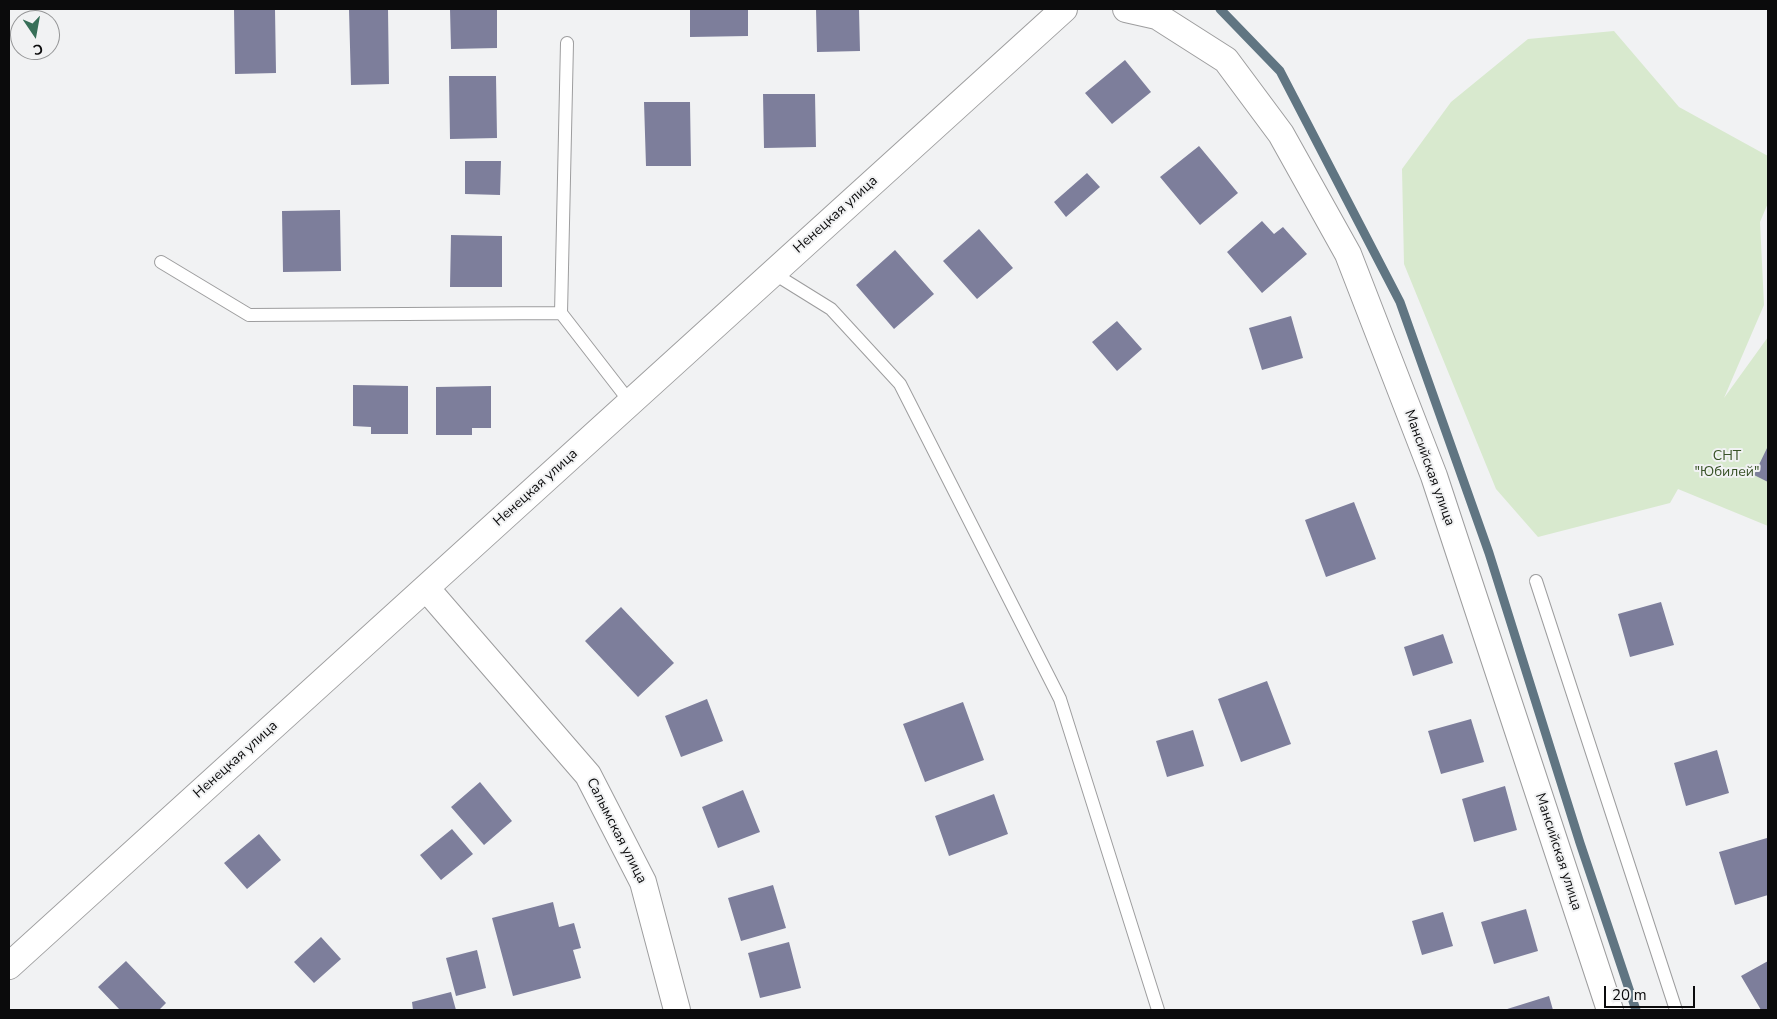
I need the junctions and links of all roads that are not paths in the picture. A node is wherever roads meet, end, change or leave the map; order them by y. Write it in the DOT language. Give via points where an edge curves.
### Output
graph roads {
  1 [pos="1064,9"];
  2 [pos="1126,9"];
  3 [pos="567,43"];
  4 [pos="160,262"];
  5 [pos="773,273"];
  6 [pos="561,313"];
  7 [pos="630,402"];
  8 [pos="1536,581"];
  9 [pos="426,588"];
  10 [pos="9,966"];
  11 [pos="677,1010"];
  12 [pos="1158,1010"];
  13 [pos="1610,1010"];
  14 [pos="1676,1010"];
  1 -- 5 [label="street, Ненецкая улица"];
  2 -- 13 [label="street, Мансийская улица" via="1157,16 1226,60 1280,134 1348,254 1434,476"];
  3 -- 6 [label="lane"];
  4 -- 6 [label="lane" via="249,315"];
  5 -- 7 [label="street, Ненецкая улица"];
  5 -- 12 [label="lane" via="831,309 900,384 1060,699"];
  6 -- 7 [label="lane"];
  7 -- 9 [label="street, Ненецкая улица"];
  8 -- 14 [label="lane"];
  9 -- 10 [label="street, Ненецкая улица"];
  9 -- 11 [label="street, Салымская улица" via="588,775 643,882"];
}
